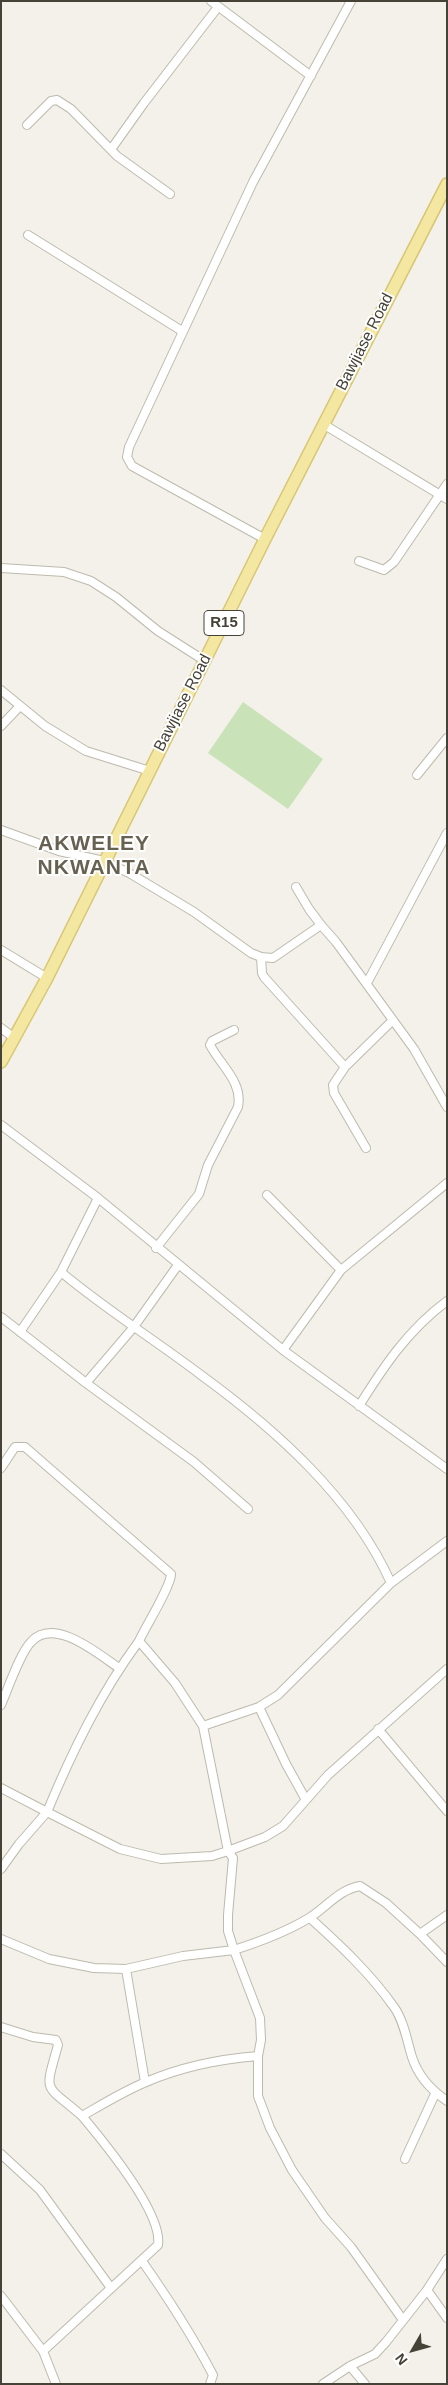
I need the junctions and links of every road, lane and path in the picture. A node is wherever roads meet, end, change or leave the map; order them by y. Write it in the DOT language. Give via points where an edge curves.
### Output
graph roads {
  1 [pos="211,1"];
  2 [pos="351,1"];
  3 [pos="218,7"];
  4 [pos="311,76"];
  5 [pos="27,125"];
  6 [pos="112,148"];
  7 [pos="447,184"];
  8 [pos="170,194"];
  9 [pos="28,234"];
  10 [pos="182,331"];
  11 [pos="323,424"];
  12 [pos="447,484"];
  13 [pos="443,497"];
  14 [pos="264,539"];
  15 [pos="359,561"];
  16 [pos="1,568"];
  17 [pos="205,661"];
  18 [pos="1,690"];
  19 [pos="20,706"];
  20 [pos="1,726"];
  21 [pos="447,738"];
  22 [pos="150,771"];
  23 [pos="417,775"];
  24 [pos="1,830"];
  25 [pos="447,833"];
  26 [pos="104,862"];
  27 [pos="296,888"];
  28 [pos="321,925"];
  29 [pos="1,950"];
  30 [pos="261,957"];
  31 [pos="47,978"];
  32 [pos="367,983"];
  33 [pos="393,1020"];
  34 [pos="1,1028"];
  35 [pos="234,1030"];
  36 [pos="13,1037"];
  37 [pos="1,1062"];
  38 [pos="345,1067"];
  39 [pos="447,1106"];
  40 [pos="1,1125"];
  41 [pos="366,1148"];
  42 [pos="447,1183"];
  43 [pos="268,1196"];
  44 [pos="98,1198"];
  45 [pos="156,1248"];
  46 [pos="178,1265"];
  47 [pos="341,1270"];
  48 [pos="61,1272"];
  49 [pos="447,1301"];
  50 [pos="1,1317"];
  51 [pos="133,1328"];
  52 [pos="20,1332"];
  53 [pos="283,1350"];
  54 [pos="86,1383"];
  55 [pos="359,1406"];
  56 [pos="1,1468"];
  57 [pos="447,1469"];
  58 [pos="248,1509"];
  59 [pos="447,1541"];
  60 [pos="391,1583"];
  61 [pos="139,1641"];
  62 [pos="119,1668"];
  63 [pos="447,1669"];
  64 [pos="1,1705"];
  65 [pos="259,1707"];
  66 [pos="203,1726"];
  67 [pos="378,1729"];
  68 [pos="1,1788"];
  69 [pos="306,1800"];
  70 [pos="447,1811"];
  71 [pos="47,1812"];
  72 [pos="228,1851"];
  73 [pos="1,1869"];
  74 [pos="447,1915"];
  75 [pos="310,1918"];
  76 [pos="420,1934"];
  77 [pos="1,1939"];
  78 [pos="234,1950"];
  79 [pos="447,1962"];
  80 [pos="126,1968"];
  81 [pos="1,2027"];
  82 [pos="258,2056"];
  83 [pos="144,2082"];
  84 [pos="435,2094"];
  85 [pos="447,2102"];
  86 [pos="82,2116"];
  87 [pos="1,2154"];
  88 [pos="405,2159"];
  89 [pos="447,2259"];
  90 [pos="142,2261"];
  91 [pos="111,2288"];
  92 [pos="427,2290"];
  93 [pos="1,2296"];
  94 [pos="447,2318"];
  95 [pos="403,2320"];
  96 [pos="43,2351"];
  97 [pos="350,2366"];
  98 [pos="56,2384"];
  99 [pos="210,2384"];
  100 [pos="323,2384"];
  101 [pos="365,2384"];
  1 -- 3 [label="street"];
  2 -- 4 [label="street"];
  3 -- 4 [label="street"];
  3 -- 6 [label="street"];
  4 -- 10 [label="street" via="253,182"];
  5 -- 6 [label="street" via="51,101 57,100 72,109"];
  6 -- 8 [label="street" via="117,156"];
  7 -- 11 [label="main road, Bawjiase Road / R15"];
  9 -- 10 [label="street"];
  10 -- 14 [label="street" via="128,447 128,462"];
  11 -- 13 [label="street"];
  11 -- 14 [label="main road, Bawjiase Road / R15"];
  12 -- 13 [label="street"];
  13 -- 15 [label="street" via="388,567 384,570"];
  14 -- 17 [label="main road, Bawjiase Road / R15"];
  16 -- 17 [label="street" via="64,572 92,580"];
  17 -- 22 [label="main road, Bawjiase Road / R15"];
  18 -- 19 [label="street"];
  19 -- 20 [label="street"];
  19 -- 22 [label="street" via="86,751"];
  21 -- 23 [label="street"];
  22 -- 26 [label="main road, Bawjiase Road / R15"];
  24 -- 26 [label="street" via="59,851"];
  25 -- 32 [label="street"];
  26 -- 30 [label="street" via="131,874 194,912"];
  26 -- 31 [label="main road, Bawjiase Road / R15"];
  27 -- 28 [label="street"];
  28 -- 30 [label="street" via="273,958"];
  28 -- 32 [label="street"];
  29 -- 31 [label="street"];
  30 -- 38 [label="street" via="264,977"];
  31 -- 36 [label="main road, Bawjiase Road / R15"];
  32 -- 33 [label="street"];
  33 -- 38 [label="street"];
  33 -- 39 [label="street"];
  34 -- 36 [label="street"];
  35 -- 45 [label="street" via="212,1040 210,1045 236,1085 240,1098 238,1108 208,1164 199,1194"];
  36 -- 37 [label="main road, Bawjiase Road / R15"];
  38 -- 41 [label="street" via="333,1085 334,1093"];
  40 -- 44 [label="street"];
  42 -- 47 [label="street"];
  43 -- 47 [label="street"];
  44 -- 45 [label="street"];
  44 -- 48 [label="street"];
  45 -- 46 [label="street"];
  46 -- 51 [label="street"];
  46 -- 53 [label="street" via="187,1269"];
  47 -- 53 [label="street"];
  48 -- 51 [label="street"];
  48 -- 52 [label="street"];
  49 -- 55 [label="street" via="423,1319 383,1368"];
  50 -- 52 [label="street"];
  51 -- 54 [label="street"];
  51 -- 60 [label="street" via="202,1375 314,1473 352,1516 380,1558"];
  52 -- 54 [label="street"];
  53 -- 55 [label="street"];
  54 -- 58 [label="street" via="194,1462"];
  55 -- 57 [label="street"];
  56 -- 61 [label="street" via="15,1448 25,1447 172,1574 169,1587"];
  59 -- 60 [label="street"];
  60 -- 65 [label="street" via="278,1695"];
  61 -- 62 [label="street"];
  61 -- 66 [label="street" via="175,1683"];
  62 -- 64 [label="street" via="75,1639 48,1632 30,1642"];
  62 -- 71 [label="street" via="70,1756"];
  63 -- 67 [label="street"];
  65 -- 66 [label="street"];
  65 -- 69 [label="street"];
  66 -- 72 [label="street"];
  67 -- 69 [label="street"];
  67 -- 70 [label="street"];
  68 -- 71 [label="street"];
  69 -- 72 [label="street" via="274,1833"];
  71 -- 72 [label="street" via="120,1849 156,1858 196,1858"];
  71 -- 73 [label="street"];
  72 -- 78 [label="street" via="233,1858 228,1931"];
  74 -- 76 [label="street"];
  75 -- 76 [label="street" via="340,1893 360,1886 386,1903"];
  75 -- 78 [label="street"];
  75 -- 84 [label="street" via="352,1955 395,2008 412,2059"];
  76 -- 79 [label="street"];
  77 -- 80 [label="street" via="54,1960 94,1968"];
  78 -- 80 [label="street"];
  78 -- 82 [label="street" via="260,2018"];
  80 -- 83 [label="street"];
  81 -- 86 [label="street" via="56,2040 58,2044 48,2082 50,2090"];
  82 -- 83 [label="street" via="171,2072"];
  82 -- 95 [label="street" via="258,2096 292,2170"];
  83 -- 86 [label="street"];
  84 -- 85 [label="street"];
  84 -- 88 [label="street"];
  86 -- 90 [label="street" via="127,2175 160,2235 158,2245"];
  87 -- 91 [label="street" via="40,2190"];
  89 -- 92 [label="street"];
  90 -- 91 [label="street"];
  90 -- 99 [label="street" via="187,2327 213,2375"];
  91 -- 96 [label="street"];
  92 -- 94 [label="street"];
  92 -- 95 [label="street"];
  93 -- 96 [label="street"];
  95 -- 97 [label="street" via="375,2354"];
  96 -- 98 [label="street"];
  97 -- 100 [label="street"];
  97 -- 101 [label="street"];
}
